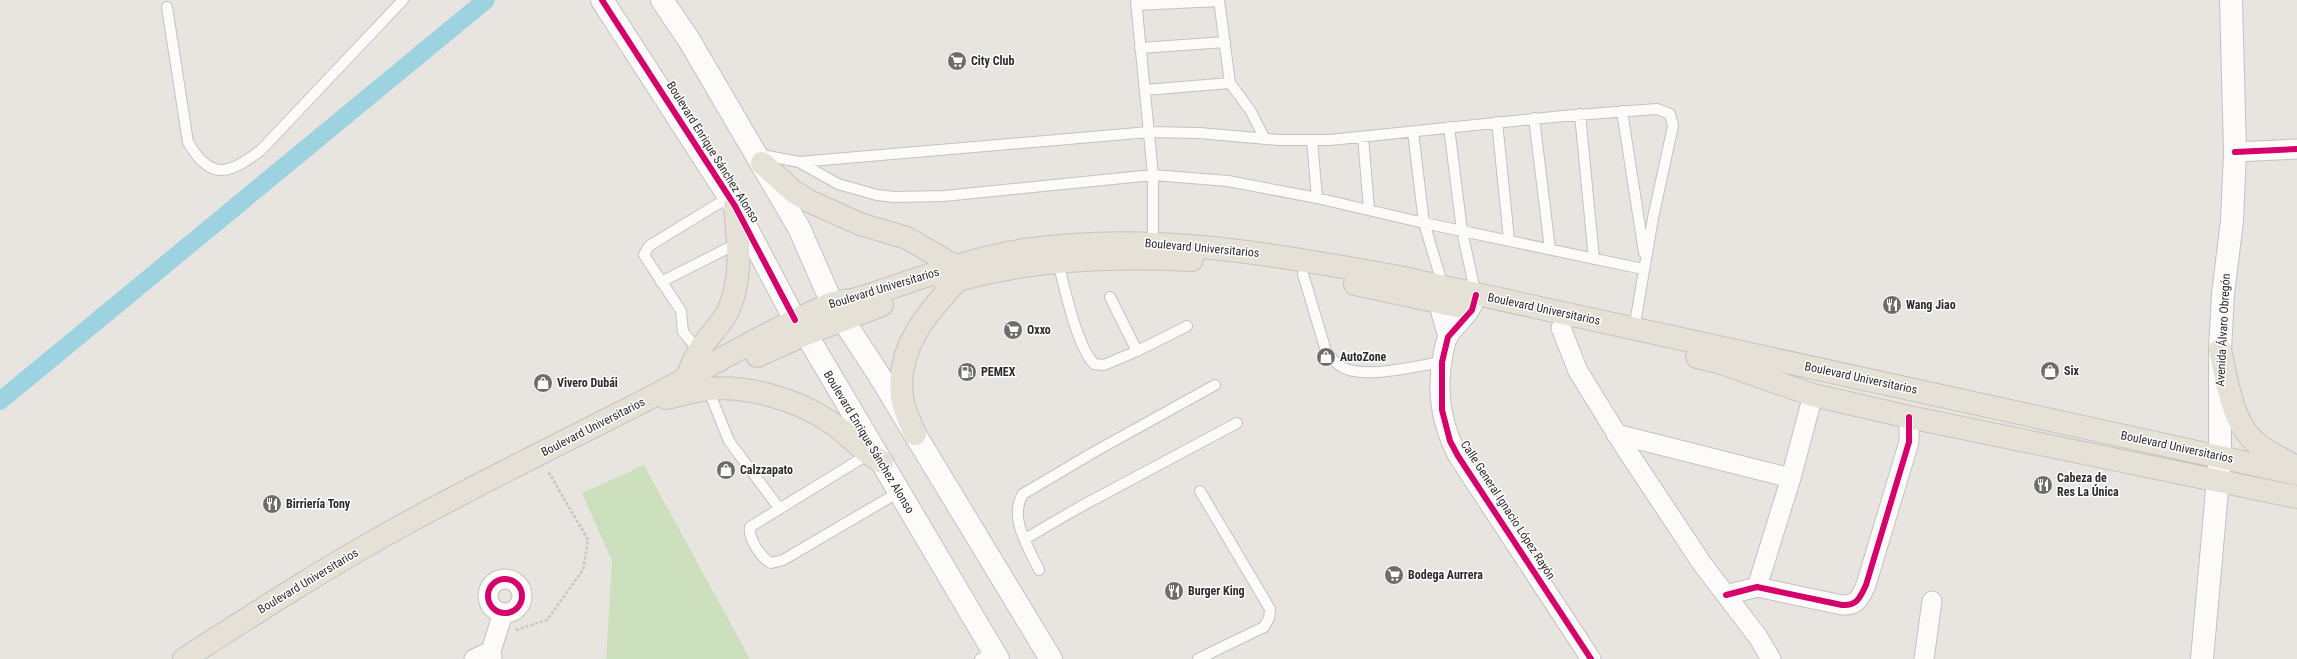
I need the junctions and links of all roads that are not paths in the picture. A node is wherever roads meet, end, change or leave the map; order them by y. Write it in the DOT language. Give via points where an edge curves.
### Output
graph roads {
  1 [pos="403,0"];
  2 [pos="602,0"];
  3 [pos="662,0"];
  4 [pos="2231,0"];
  5 [pos="1219,1"];
  6 [pos="1136,3"];
  7 [pos="167,7"];
  8 [pos="1224,42"];
  9 [pos="1140,48"];
  10 [pos="1230,83"];
  11 [pos="1145,90"];
  12 [pos="1622,111"];
  13 [pos="1580,114"];
  14 [pos="1534,118"];
  15 [pos="1497,122"];
  16 [pos="1449,128"];
  17 [pos="1149,132"];
  18 [pos="1413,132"];
  19 [pos="1364,137"];
  20 [pos="1265,139"];
  21 [pos="1312,140"];
  22 [pos="2297,149"];
  23 [pos="2235,152"];
  24 [pos="759,158"];
  25 [pos="799,162"];
  26 [pos="1153,175"];
  27 [pos="1317,198"];
  28 [pos="732,201"];
  29 [pos="1369,209"];
  30 [pos="1424,223"];
  31 [pos="1462,231"];
  32 [pos="745,239"];
  33 [pos="1509,240"];
  34 [pos="1153,242"];
  35 [pos="1550,249"];
  36 [pos="1594,259"];
  37 [pos="1058,262"];
  38 [pos="1644,265"];
  39 [pos="956,273"];
  40 [pos="1303,274"];
  41 [pos="661,282"];
  42 [pos="1441,295"];
  43 [pos="1110,297"];
  44 [pos="1474,302"];
  45 [pos="838,311"];
  46 [pos="1187,326"];
  47 [pos="801,327"];
  48 [pos="1561,328"];
  49 [pos="1634,329"];
  50 [pos="1448,337"];
  51 [pos="2220,350"];
  52 [pos="699,351"];
  53 [pos="1137,351"];
  54 [pos="1720,355"];
  55 [pos="1442,362"];
  56 [pos="686,379"];
  57 [pos="1215,386"];
  58 [pos="708,389"];
  59 [pos="1813,395"];
  60 [pos="665,398"];
  61 [pos="1909,417"];
  62 [pos="1237,423"];
  63 [pos="914,434"];
  64 [pos="1616,434"];
  65 [pos="2220,457"];
  66 [pos="874,458"];
  67 [pos="2297,467"];
  68 [pos="2297,474"];
  69 [pos="1791,478"];
  70 [pos="2218,482"];
  71 [pos="1200,491"];
  72 [pos="899,492"];
  73 [pos="2297,497"];
  74 [pos="779,508"];
  75 [pos="1025,539"];
  76 [pos="1039,570"];
  77 [pos="1757,587"];
  78 [pos="1726,595"];
  79 [pos="1932,601"];
  80 [pos="504,613"];
  81 [pos="492,648"];
  82 [pos="990,656"];
  83 [pos="184,659"];
  84 [pos="193,659"];
  85 [pos="474,659"];
  86 [pos="1051,659"];
  87 [pos="1198,659"];
  88 [pos="1591,659"];
  89 [pos="1771,659"];
  90 [pos="1924,659"];
  91 [pos="2202,659"];
  1 -- 7 [label="lane" via="261,150 243,165 224,171 207,167 196,156 188,142"];
  2 -- 28 [label="main road, Boulevard Enrique Sánchez Alonso"];
  3 -- 24 [label="main road"];
  4 -- 23 [label="main road, Avenida Álvaro Obregón"];
  5 -- 6 [label="lane"];
  5 -- 8 [label="lane"];
  6 -- 9 [label="lane"];
  8 -- 9 [label="lane"];
  8 -- 10 [label="lane"];
  9 -- 11 [label="lane"];
  10 -- 11 [label="lane"];
  10 -- 20 [label="lane" via="1256,120"];
  11 -- 17 [label="lane"];
  12 -- 13 [label="lane"];
  12 -- 38 [label="lane"];
  12 -- 38 [label="lane" via="1658,109 1670,114 1673,122 1666,168"];
  13 -- 14 [label="lane"];
  13 -- 36 [label="lane"];
  14 -- 15 [label="lane"];
  14 -- 35 [label="lane"];
  15 -- 16 [label="lane"];
  15 -- 33 [label="lane"];
  16 -- 18 [label="lane"];
  16 -- 31 [label="lane"];
  17 -- 20 [label="lane" via="1199,133"];
  17 -- 25 [label="lane"];
  17 -- 26 [label="lane"];
  18 -- 19 [label="lane"];
  18 -- 30 [label="lane"];
  19 -- 21 [label="lane"];
  19 -- 29 [label="lane"];
  20 -- 21 [label="lane"];
  21 -- 27 [label="lane"];
  22 -- 23 [label="street"];
  23 -- 51 [label="main road, Avenida Álvaro Obregón" via="2232,221"];
  24 -- 25 [label="lane"];
  24 -- 39 [label="main road" via="793,192 860,224 907,238"];
  24 -- 45 [label="main road" via="799,228"];
  25 -- 26 [label="lane" via="838,184 877,195 896,197 944,196"];
  26 -- 27 [label="lane" via="1228,181"];
  26 -- 34 [label="lane"];
  27 -- 29 [label="lane"];
  28 -- 32 [label="main road"];
  28 -- 41 [label="lane" via="649,246 644,255"];
  29 -- 30 [label="lane"];
  30 -- 31 [label="lane"];
  30 -- 42 [label="lane"];
  31 -- 33 [label="lane"];
  31 -- 44 [label="lane"];
  32 -- 41 [label="lane"];
  32 -- 47 [label="main road, Boulevard Enrique Sánchez Alonso"];
  32 -- 52 [label="main road" via="736,286 728,309"];
  33 -- 35 [label="lane"];
  34 -- 39 [label="main road, Boulevard Universitarios" via="1090,243 1023,250"];
  34 -- 42 [label="main road, Boulevard Universitarios" via="1284,257 1399,277"];
  35 -- 36 [label="lane"];
  36 -- 38 [label="lane"];
  37 -- 39 [label="main road, Boulevard Universitarios"];
  37 -- 40 [label="main road, Boulevard Universitarios" via="1155,258 1193,260"];
  37 -- 53 [label="lane" via="1070,308 1088,357 1094,364 1104,365"];
  38 -- 49 [label="lane"];
  39 -- 45 [label="main road, Boulevard Universitarios" via="858,298"];
  39 -- 63 [label="main road" via="928,311 905,356 902,396"];
  40 -- 42 [label="main road, Boulevard Universitarios"];
  40 -- 55 [label="lane" via="1326,351 1343,368 1354,371 1377,371"];
  41 -- 52 [label="lane" via="681,311 683,332"];
  42 -- 44 [label="main road, Boulevard Universitarios"];
  42 -- 50 [label="street"];
  43 -- 53 [label="lane"];
  44 -- 48 [label="main road, Boulevard Universitarios"];
  44 -- 49 [label="main road, Boulevard Universitarios"];
  44 -- 50 [label="street"];
  45 -- 47 [label="main road, Boulevard Universitarios"];
  45 -- 63 [label="main road"];
  46 -- 53 [label="lane"];
  47 -- 56 [label="main road, Boulevard Universitarios"];
  47 -- 60 [label="main road, Boulevard Universitarios"];
  47 -- 66 [label="main road, Boulevard Enrique Sánchez Alonso"];
  48 -- 54 [label="main road, Boulevard Universitarios"];
  48 -- 64 [label="street" via="1578,371"];
  49 -- 54 [label="main road, Boulevard Universitarios"];
  50 -- 55 [label="street, Calle General Ignacio López Rayón"];
  51 -- 65 [label="main road, Avenida Álvaro Obregón"];
  51 -- 67 [label="main road" via="2238,419 2246,432 2258,444"];
  52 -- 56 [label="main road"];
  54 -- 59 [label="main road, Boulevard Universitarios"];
  54 -- 65 [label="main road, Boulevard Universitarios"];
  55 -- 88 [label="street, Calle General Ignacio López Rayón" via="1442,410 1450,441"];
  56 -- 83 [label="main road, Boulevard Universitarios" via="415,518 337,562"];
  57 -- 75 [label="lane" via="1029,490 1020,500 1017,512"];
  58 -- 60 [label="main road"];
  58 -- 66 [label="main road" via="740,389 780,398 827,420"];
  58 -- 74 [label="lane" via="730,441"];
  59 -- 61 [label="main road, Boulevard Universitarios"];
  59 -- 69 [label="street"];
  60 -- 84 [label="main road, Boulevard Universitarios" via="403,528 343,562"];
  61 -- 70 [label="main road, Boulevard Universitarios"];
  61 -- 77 [label="street" via="1909,442 1866,585 1857,602 1842,605"];
  62 -- 75 [label="lane"];
  63 -- 86 [label="main road"];
  64 -- 69 [label="street"];
  64 -- 78 [label="street"];
  65 -- 68 [label="main road, Boulevard Universitarios"];
  65 -- 70 [label="main road, Avenida Álvaro Obregón"];
  66 -- 72 [label="main road, Boulevard Enrique Sánchez Alonso"];
  66 -- 74 [label="lane"];
  69 -- 77 [label="street"];
  70 -- 73 [label="main road, Boulevard Universitarios"];
  70 -- 91 [label="main road, Avenida Álvaro Obregón"];
  71 -- 87 [label="lane" via="1269,605 1270,614 1264,627"];
  72 -- 74 [label="lane" via="783,560 771,563 765,561 749,531 753,524"];
  72 -- 82 [label="main road, Boulevard Enrique Sánchez Alonso"];
  75 -- 76 [label="lane"];
  77 -- 78 [label="street"];
  78 -- 89 [label="street" via="1758,637"];
  79 -- 90 [label="street"];
  80 -- 81 [label="street"];
  81 -- 85 [label="street"];
}
